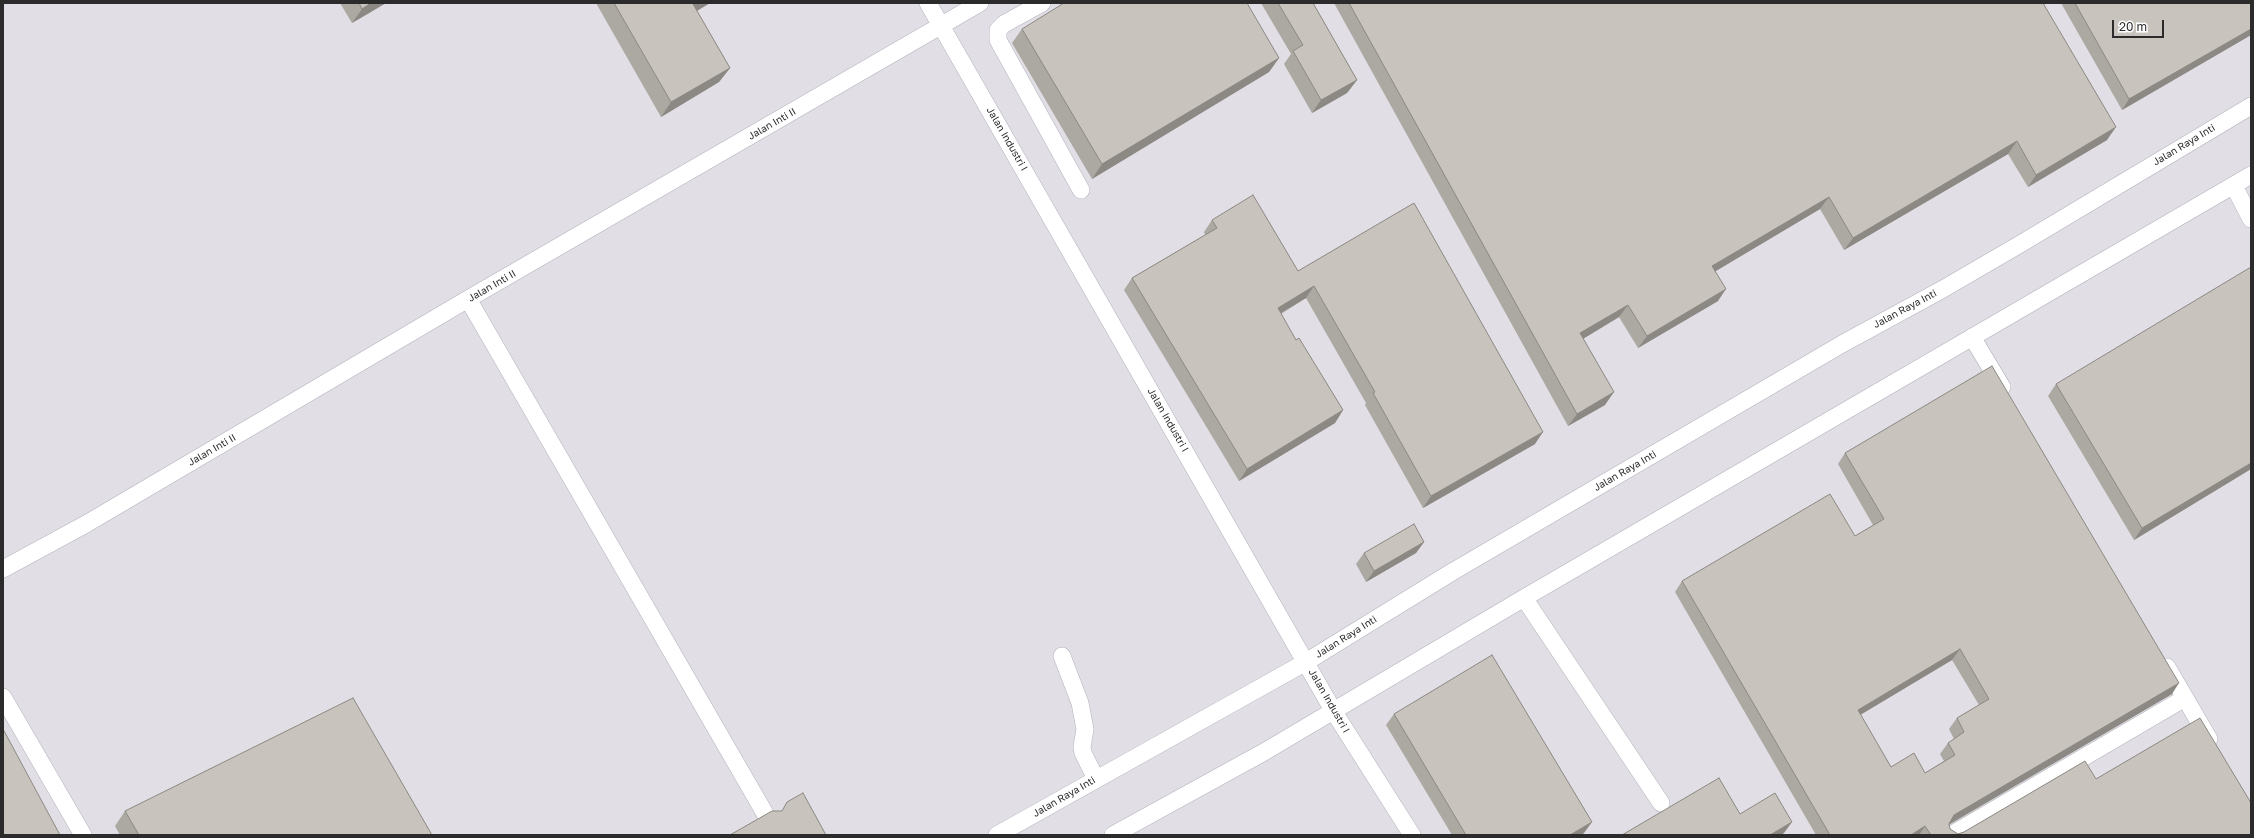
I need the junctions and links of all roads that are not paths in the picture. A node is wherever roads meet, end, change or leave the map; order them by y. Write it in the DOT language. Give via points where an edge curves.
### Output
graph roads {
  1 [pos="928,3"];
  2 [pos="980,3"];
  3 [pos="1042,3"];
  4 [pos="942,26"];
  5 [pos="2251,106"];
  6 [pos="2251,176"];
  7 [pos="2234,186"];
  8 [pos="1081,190"];
  9 [pos="2251,218"];
  10 [pos="468,300"];
  11 [pos="1972,337"];
  12 [pos="2011,403"];
  13 [pos="3,568"];
  14 [pos="1524,598"];
  15 [pos="1062,656"];
  16 [pos="2160,656"];
  17 [pos="1306,662"];
  18 [pos="3,697"];
  19 [pos="2185,698"];
  20 [pos="1334,712"];
  21 [pos="2216,750"];
  22 [pos="1096,779"];
  23 [pos="1661,803"];
  24 [pos="767,817"];
  25 [pos="82,835"];
  26 [pos="997,835"];
  27 [pos="1113,835"];
  28 [pos="1412,835"];
  29 [pos="1952,835"];
  1 -- 4 [label="street, Jalan Industri I"];
  2 -- 4 [label="street, Jalan Inti II"];
  3 -- 8 [label="street" via="1004,24 998,30 998,40"];
  4 -- 10 [label="street, Jalan Inti II"];
  4 -- 17 [label="street, Jalan Industri I"];
  5 -- 17 [label="street, Jalan Raya Inti" via="2016,247 1842,344 1486,552"];
  6 -- 7 [label="street"];
  7 -- 9 [label="street"];
  7 -- 11 [label="street"];
  10 -- 13 [label="street, Jalan Inti II" via="86,524"];
  10 -- 24 [label="street"];
  11 -- 12 [label="street"];
  11 -- 14 [label="street"];
  14 -- 20 [label="street"];
  14 -- 23 [label="street"];
  15 -- 22 [label="street" via="1080,702 1085,729 1083,753"];
  16 -- 19 [label="street"];
  17 -- 20 [label="street, Jalan Industri I"];
  17 -- 22 [label="street, Jalan Raya Inti"];
  18 -- 25 [label="street"];
  19 -- 21 [label="street"];
  19 -- 29 [label="street"];
  20 -- 27 [label="street"];
  20 -- 28 [label="street, Jalan Industri I"];
  22 -- 26 [label="street, Jalan Raya Inti"];
}
